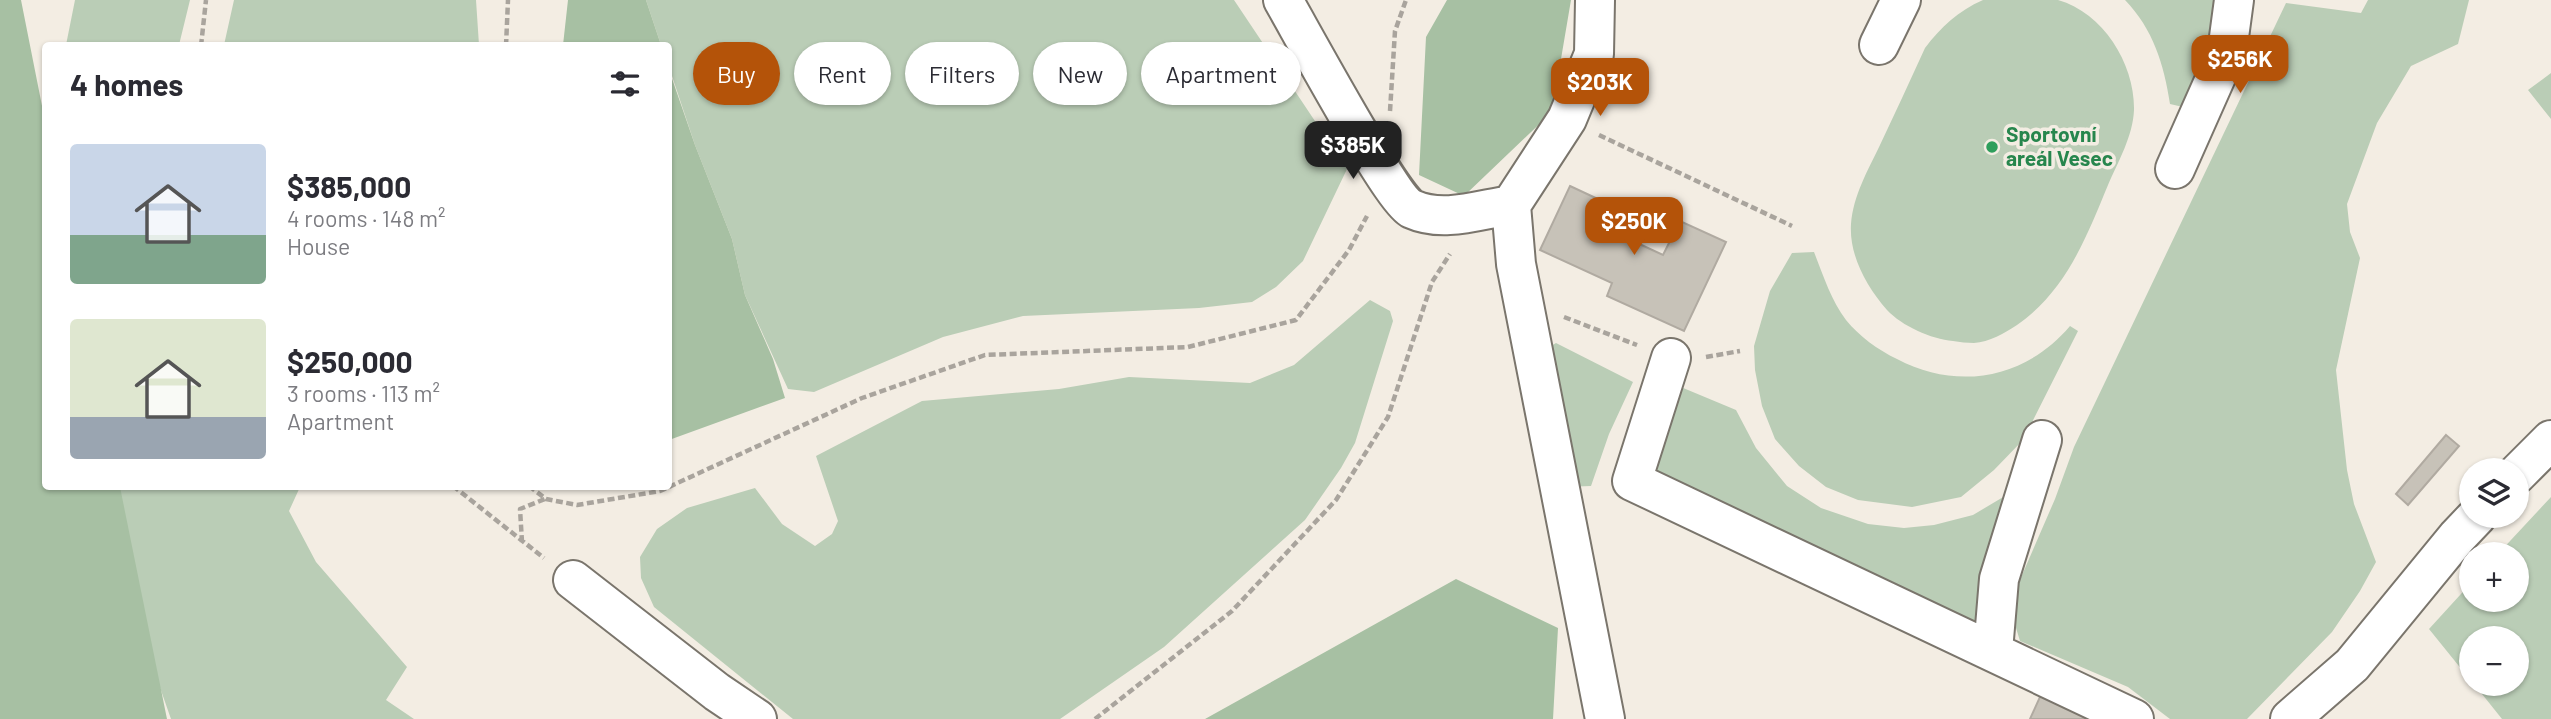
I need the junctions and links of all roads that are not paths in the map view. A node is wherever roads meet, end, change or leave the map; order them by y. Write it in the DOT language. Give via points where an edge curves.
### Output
graph roads {
  1 [pos="1283,0"];
  2 [pos="1595,0"];
  3 [pos="1900,0"];
  4 [pos="2234,0"];
  5 [pos="1879,45"];
  6 [pos="2175,169"];
  7 [pos="1495,207"];
  8 [pos="1671,358"];
  9 [pos="2042,440"];
  10 [pos="2551,440"];
  11 [pos="2529,462"];
  12 [pos="2466,528"];
  13 [pos="573,580"];
  14 [pos="1993,651"];
  15 [pos="757,719"];
  16 [pos="1605,719"];
  17 [pos="2134,719"];
  18 [pos="2290,719"];
  1 -- 7 [label="street" via="1409,208 1441,217"];
  2 -- 7 [label="street" via="1594,54 1567,119"];
  3 -- 5 [label="street"];
  4 -- 6 [label="street" via="2227,52"];
  7 -- 16 [label="street" via="1516,264"];
  8 -- 14 [label="street" via="1632,481"];
  9 -- 14 [label="street" via="1999,579"];
  10 -- 11 [label="street"];
  12 -- 18 [label="street" via="2352,665"];
  13 -- 15 [label="street"];
  14 -- 17 [label="street"];
}
